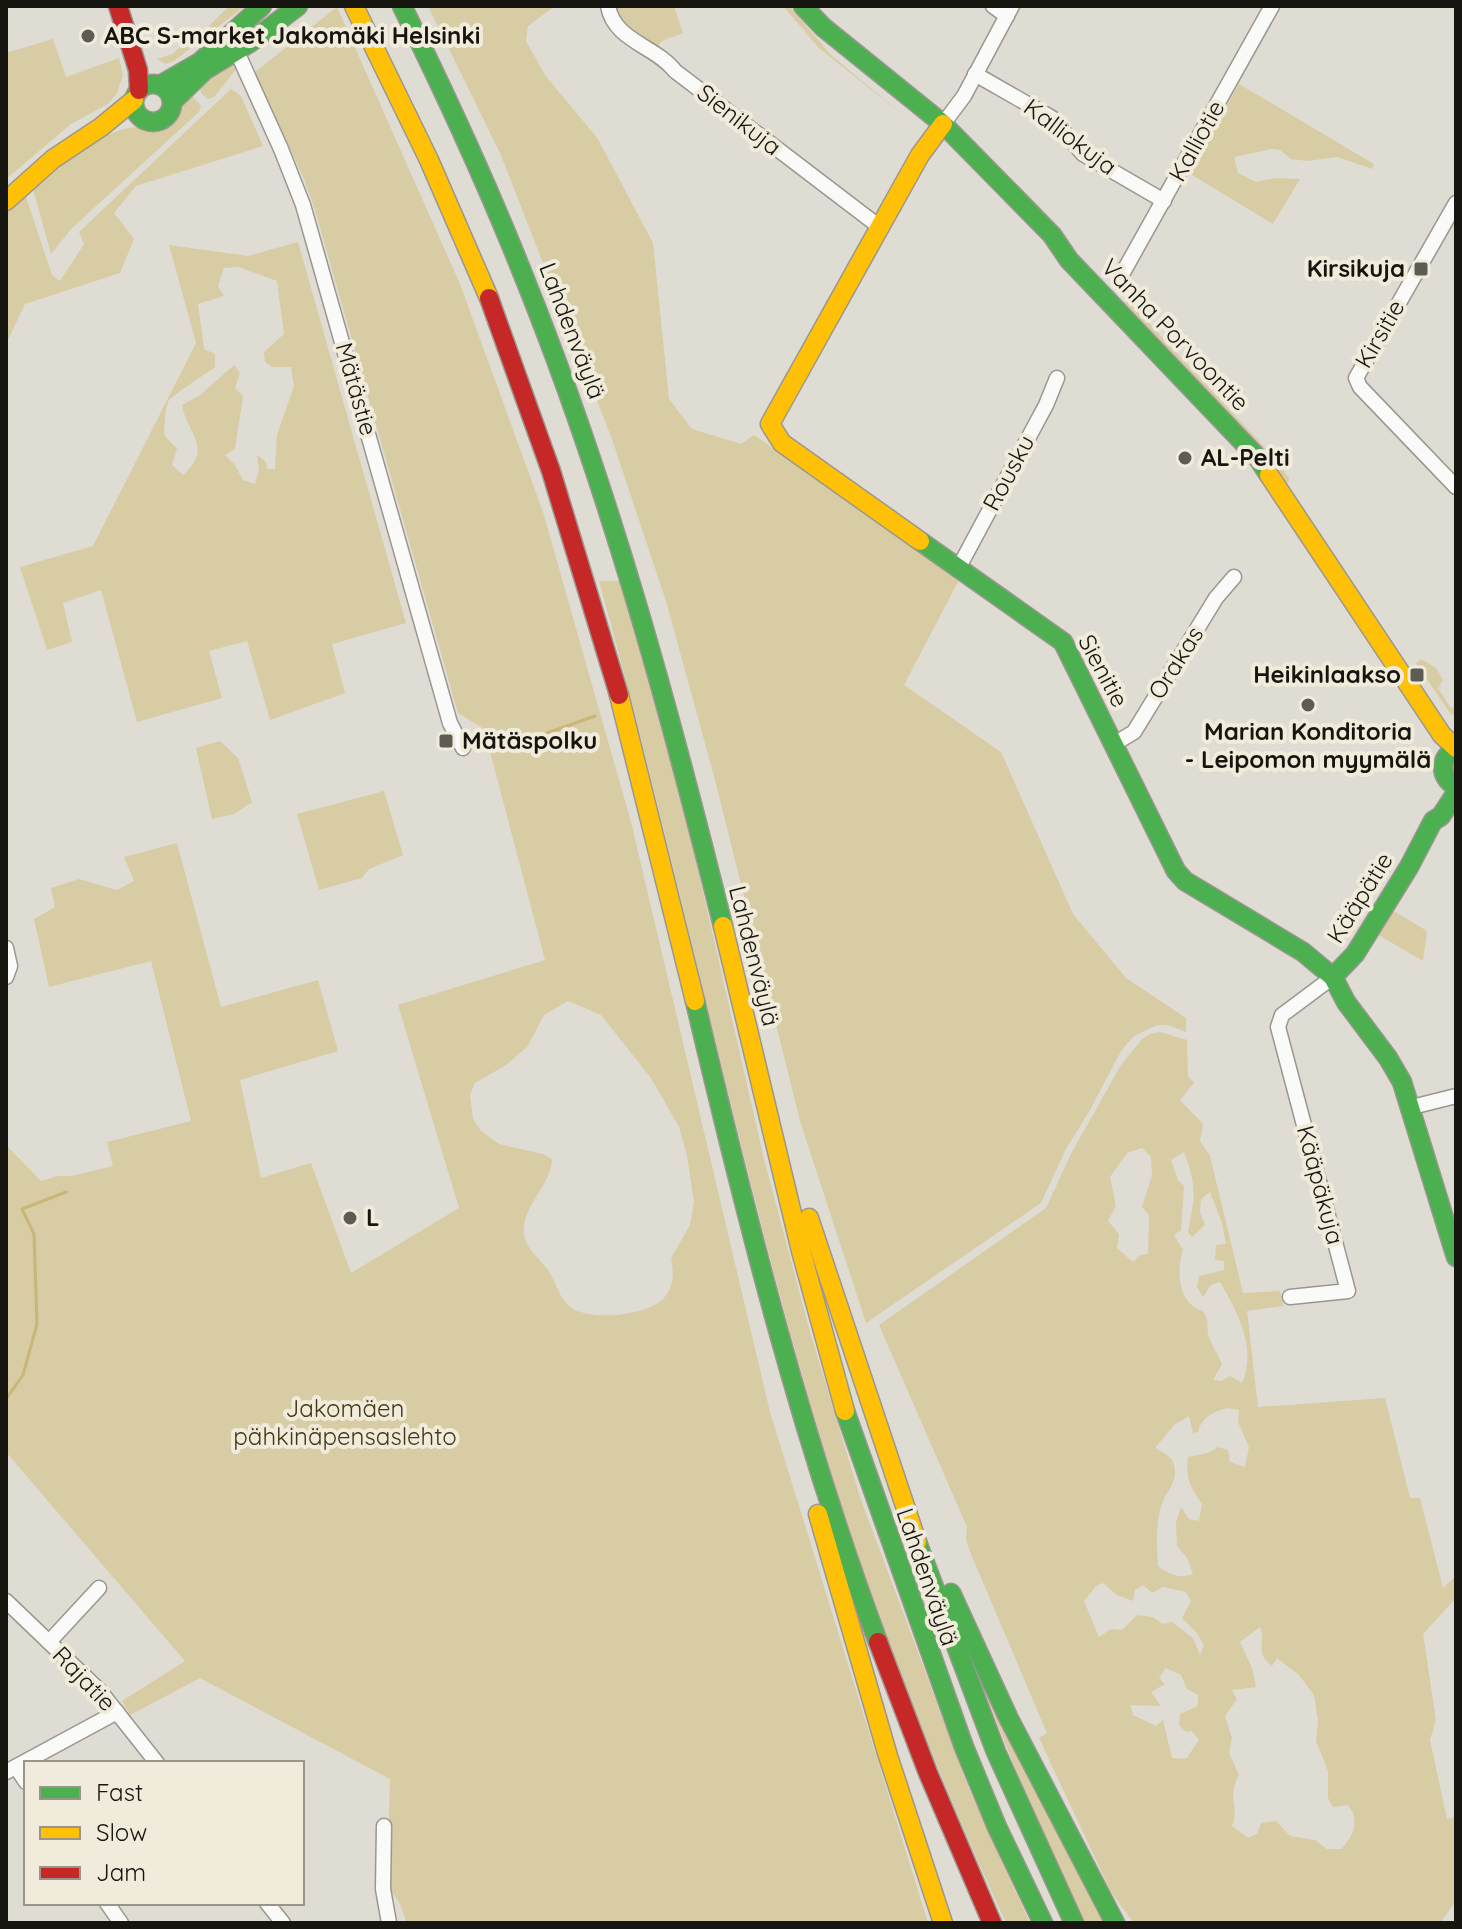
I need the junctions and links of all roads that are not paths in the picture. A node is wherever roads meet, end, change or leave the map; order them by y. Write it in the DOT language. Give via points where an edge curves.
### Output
graph roads {
  1 [pos="118,6"];
  2 [pos="128,6"];
  3 [pos="262,6"];
  4 [pos="298,6"];
  5 [pos="354,6"];
  6 [pos="402,6"];
  7 [pos="608,6"];
  8 [pos="793,6"];
  9 [pos="803,6"];
  10 [pos="993,6"];
  11 [pos="1272,6"];
  12 [pos="1010,11"];
  13 [pos="233,44"];
  14 [pos="975,74"];
  15 [pos="147,90"];
  16 [pos="172,102"];
  17 [pos="143,119"];
  18 [pos="101,127"];
  19 [pos="939,130"];
  20 [pos="6,201"];
  21 [pos="1164,201"];
  22 [pos="1456,203"];
  23 [pos="881,228"];
  24 [pos="1121,276"];
  25 [pos="1342,368"];
  26 [pos="1357,373"];
  27 [pos="1057,378"];
  28 [pos="1456,487"];
  29 [pos="959,567"];
  30 [pos="1234,577"];
  31 [pos="1114,744"];
  32 [pos="463,748"];
  33 [pos="1451,764"];
  34 [pos="1456,793"];
  35 [pos="1433,821"];
  36 [pos="6,948"];
  37 [pos="6,977"];
  38 [pos="1333,977"];
  39 [pos="1278,1021"];
  40 [pos="757,1073"];
  41 [pos="1456,1096"];
  42 [pos="1412,1107"];
  43 [pos="1456,1257"];
  44 [pos="1290,1297"];
  45 [pos="772,1313"];
  46 [pos="869,1408"];
  47 [pos="99,1588"];
  48 [pos="6,1601"];
  49 [pos="49,1642"];
  50 [pos="117,1712"];
  51 [pos="27,1761"];
  52 [pos="155,1761"];
  53 [pos="384,1826"];
  54 [pos="108,1905"];
  55 [pos="269,1905"];
  56 [pos="388,1922"];
  57 [pos="121,1923"];
  58 [pos="283,1923"];
  59 [pos="943,1923"];
  60 [pos="992,1923"];
  61 [pos="1043,1923"];
  62 [pos="1074,1923"];
  63 [pos="1115,1923"];
  1 -- 15 [label="main road"];
  2 -- 15 [label="main road" via="145,63"];
  3 -- 13 [label="main road"];
  4 -- 13 [label="main road"];
  5 -- 45 [label="main road" via="492,309 573,538 643,787"];
  6 -- 40 [label="main road, Lahdenväylä" via="443,86 534,298 615,526 684,772"];
  7 -- 23 [label="street, Sienikuja" via="613,24"];
  8 -- 19 [label="main road, Vanha Porvoontie" via="835,53"];
  9 -- 19 [label="main road, Vanha Porvoontie"];
  10 -- 12 [label="street"];
  11 -- 21 [label="street, Kalliotie"];
  12 -- 14 [label="street"];
  13 -- 15 [label="main road"];
  13 -- 16 [label="main road"];
  13 -- 32 [label="street, Mätästie" via="303,205 450,723"];
  14 -- 19 [label="street"];
  14 -- 21 [label="street, Kalliokuja" via="1052,118 1083,154"];
  15 -- 16 [label="main road" via="169,92"];
  15 -- 17 [label="main road" via="136,111"];
  15 -- 18 [label="main road"];
  16 -- 17 [label="main road" via="170,113 161,120"];
  17 -- 18 [label="main road"];
  18 -- 20 [label="main road" via="61,153"];
  19 -- 23 [label="main road, Sienitie"];
  19 -- 33 [label="main road, Vanha Porvoontie" via="1052,235 1069,260 1257,457 1354,604 1412,713"];
  21 -- 24 [label="street, Kalliotie"];
  22 -- 26 [label="street, Kirsitie"];
  23 -- 29 [label="main road, Sienitie" via="770,424 782,443"];
  25 -- 26 [label="street"];
  26 -- 28 [label="street, Kirsitie" via="1360,387"];
  27 -- 29 [label="street, Rousku"];
  29 -- 31 [label="main road, Sienitie" via="1063,642"];
  30 -- 31 [label="street, Orakas" via="1134,732"];
  31 -- 38 [label="main road, Sienitie" via="1169,862 1185,881 1303,952"];
  33 -- 35 [label="main road, Kääpätie"];
  34 -- 35 [label="main road, Kääpätie"];
  35 -- 38 [label="main road, Kääpätie" via="1355,954"];
  36 -- 37 [label="street"];
  38 -- 39 [label="street, Kääpätie"];
  38 -- 42 [label="main road, Sienitie" via="1388,1058"];
  39 -- 44 [label="street, Kääpäkuja" via="1348,1291"];
  40 -- 46 [label="main road" via="784,1141"];
  40 -- 61 [label="main road, Lahdenväylä" via="845,1413 926,1648 991,1814"];
  41 -- 42 [label="street"];
  42 -- 43 [label="main road, Sienitie"];
  45 -- 59 [label="main road" via="791,1419 888,1756"];
  45 -- 60 [label="main road" via="887,1670"];
  46 -- 62 [label="main road" via="995,1747"];
  46 -- 63 [label="main road" via="1008,1717"];
  47 -- 49 [label="street"];
  48 -- 49 [label="street, Rajatie"];
  49 -- 50 [label="street, Rajatie"];
  50 -- 51 [label="street"];
  50 -- 52 [label="street, Rajatie"];
  53 -- 56 [label="street"];
  54 -- 57 [label="street"];
  55 -- 58 [label="street"];
}
